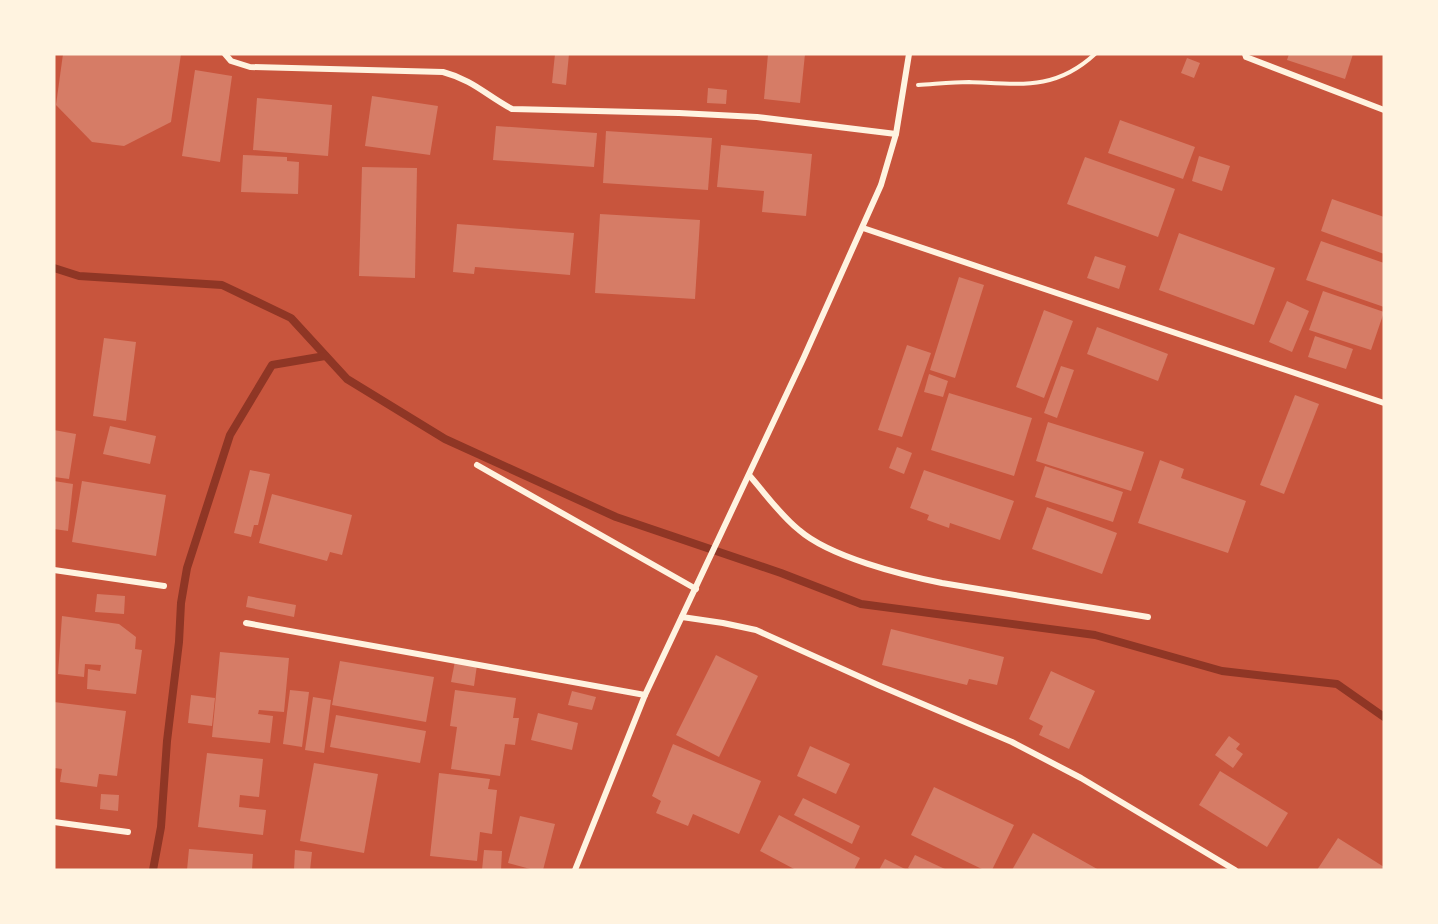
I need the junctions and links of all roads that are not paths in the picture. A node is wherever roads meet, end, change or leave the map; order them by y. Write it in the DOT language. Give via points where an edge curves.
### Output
graph roads {
  1 [pos="225,54"];
  2 [pos="909,54"];
  3 [pos="1245,54"];
  4 [pos="1384,110"];
  5 [pos="896,134"];
  6 [pos="863,228"];
  7 [pos="1384,403"];
  8 [pos="477,465"];
  9 [pos="749,475"];
  10 [pos="54,570"];
  11 [pos="164,585"];
  12 [pos="696,589"];
  13 [pos="1149,617"];
  14 [pos="681,618"];
  15 [pos="246,623"];
  16 [pos="645,695"];
  17 [pos="54,822"];
  18 [pos="128,832"];
  19 [pos="574,870"];
  20 [pos="1235,870"];
  1 -- 5 [label="street" via="231,61 250,67 443,72 474,83 512,109 757,117"];
  2 -- 5 [label="street"];
  3 -- 4 [label="street"];
  5 -- 6 [label="street"];
  6 -- 7 [label="street"];
  6 -- 9 [label="street"];
  8 -- 12 [label="street"];
  9 -- 12 [label="street"];
  9 -- 13 [label="street" via="799,531 837,553 934,582"];
  10 -- 11 [label="street"];
  12 -- 14 [label="street"];
  14 -- 16 [label="street"];
  14 -- 20 [label="street" via="756,630 1012,742 1081,778"];
  15 -- 16 [label="street"];
  16 -- 19 [label="street"];
  17 -- 18 [label="street"];
}
